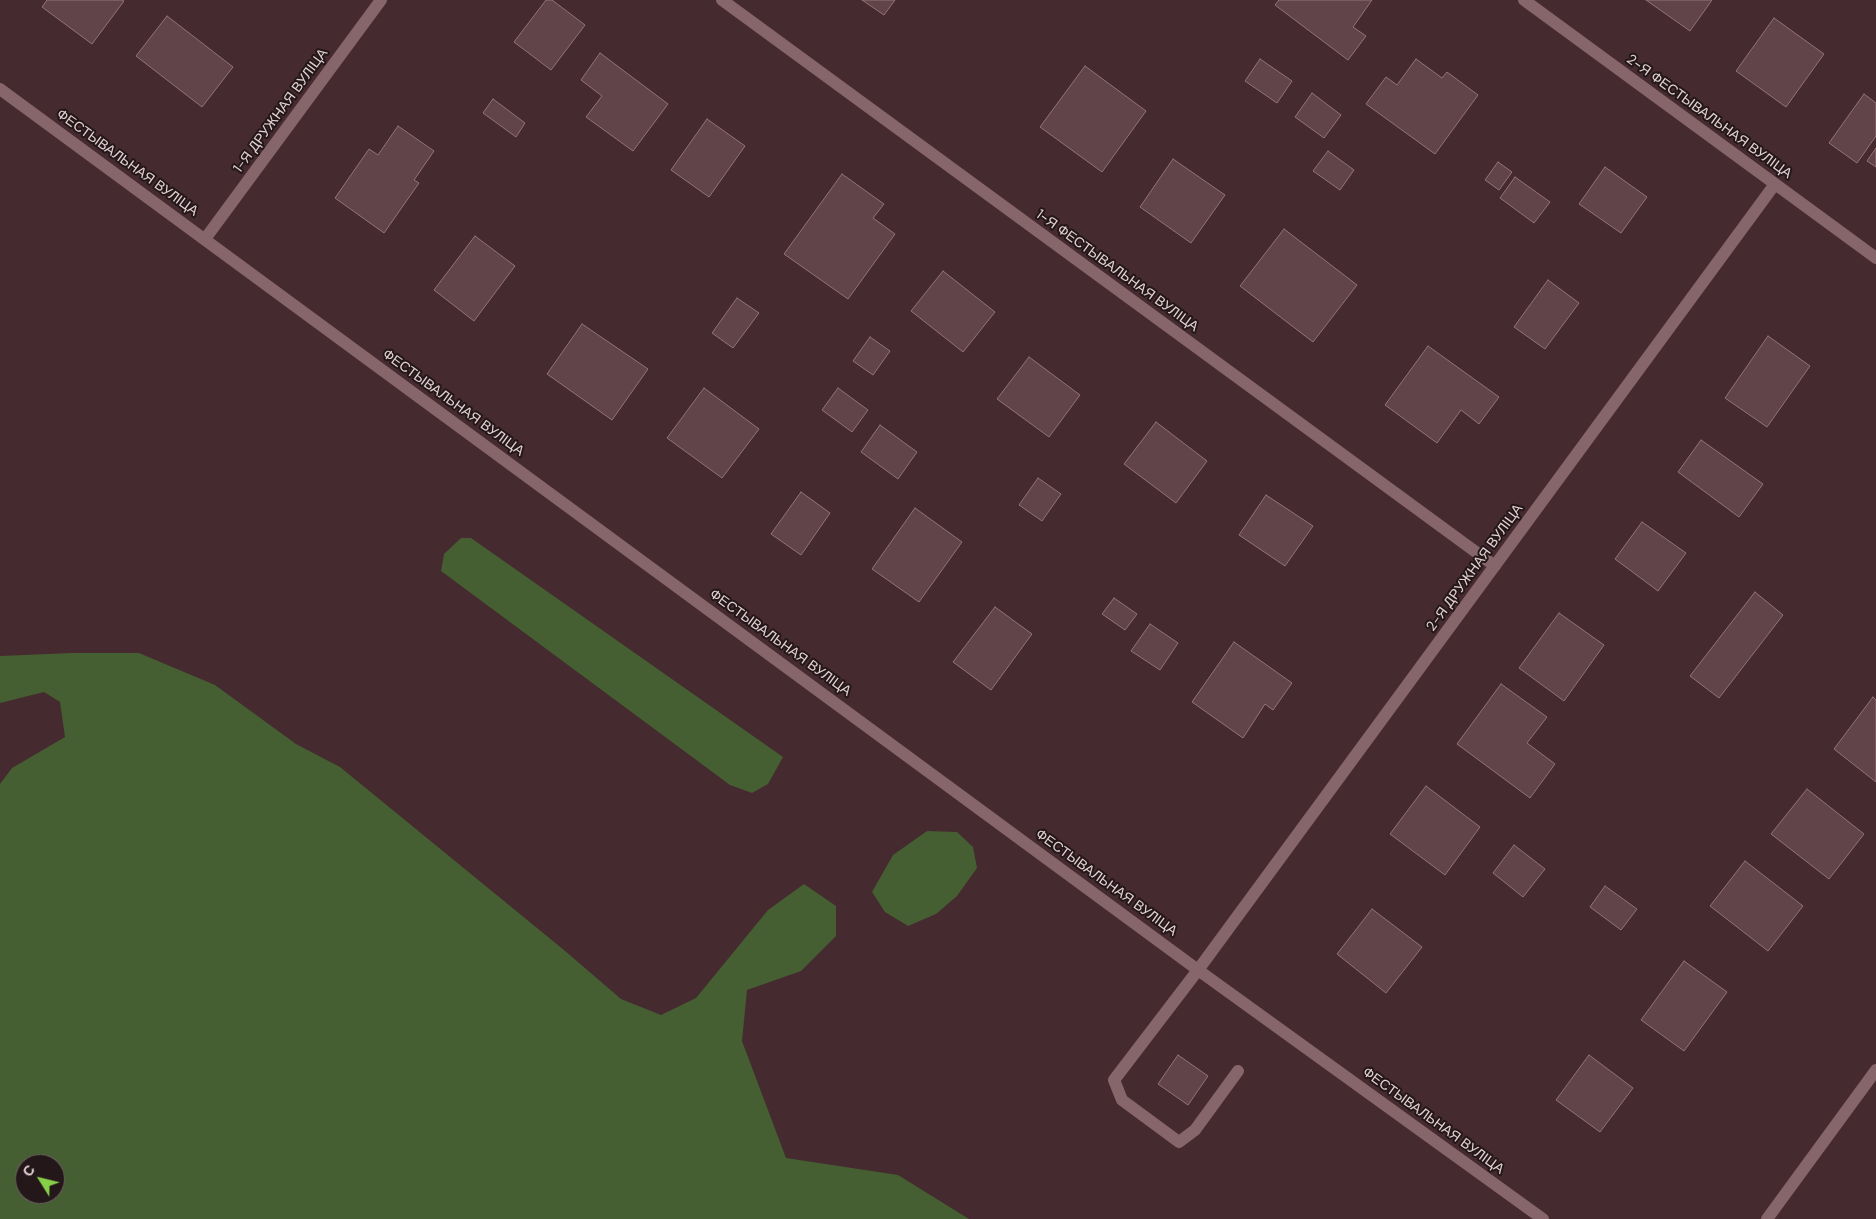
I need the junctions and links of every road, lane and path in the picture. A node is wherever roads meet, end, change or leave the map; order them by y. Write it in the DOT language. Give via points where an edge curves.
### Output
graph roads {
  1 [pos="381,0"];
  2 [pos="722,0"];
  3 [pos="1524,0"];
  4 [pos="0,89"];
  5 [pos="1775,184"];
  6 [pos="205,239"];
  7 [pos="1876,258"];
  8 [pos="1495,566"];
  9 [pos="1198,970"];
  10 [pos="1876,1070"];
  11 [pos="1238,1071"];
  12 [pos="1543,1219"];
  13 [pos="1767,1219"];
  1 -- 6 [label="street, 1-Я ДРУЖНАЯ ВУЛІЦА"];
  2 -- 8 [label="street, 1-Я ФЕСТЫВАЛЬНАЯ ВУЛІЦА"];
  3 -- 5 [label="street, 2-Я ФЕСТЫВАЛЬНАЯ ВУЛІЦА"];
  4 -- 6 [label="street, ФЕСТЫВАЛЬНАЯ ВУЛІЦА"];
  5 -- 7 [label="street, 2-Я ФЕСТЫВАЛЬНАЯ ВУЛІЦА"];
  5 -- 8 [label="street, 2-Я ДРУЖНАЯ ВУЛІЦА"];
  6 -- 9 [label="street, ФЕСТЫВАЛЬНАЯ ВУЛІЦА"];
  8 -- 9 [label="street, 2-Я ДРУЖНАЯ ВУЛІЦА"];
  9 -- 11 [label="street, 2-Я ДРУЖНАЯ ВУЛІЦА" via="1114,1080 1122,1100 1179,1142 1195,1130"];
  9 -- 12 [label="street, ФЕСТЫВАЛЬНАЯ ВУЛІЦА"];
  10 -- 13 [label="street"];
}
